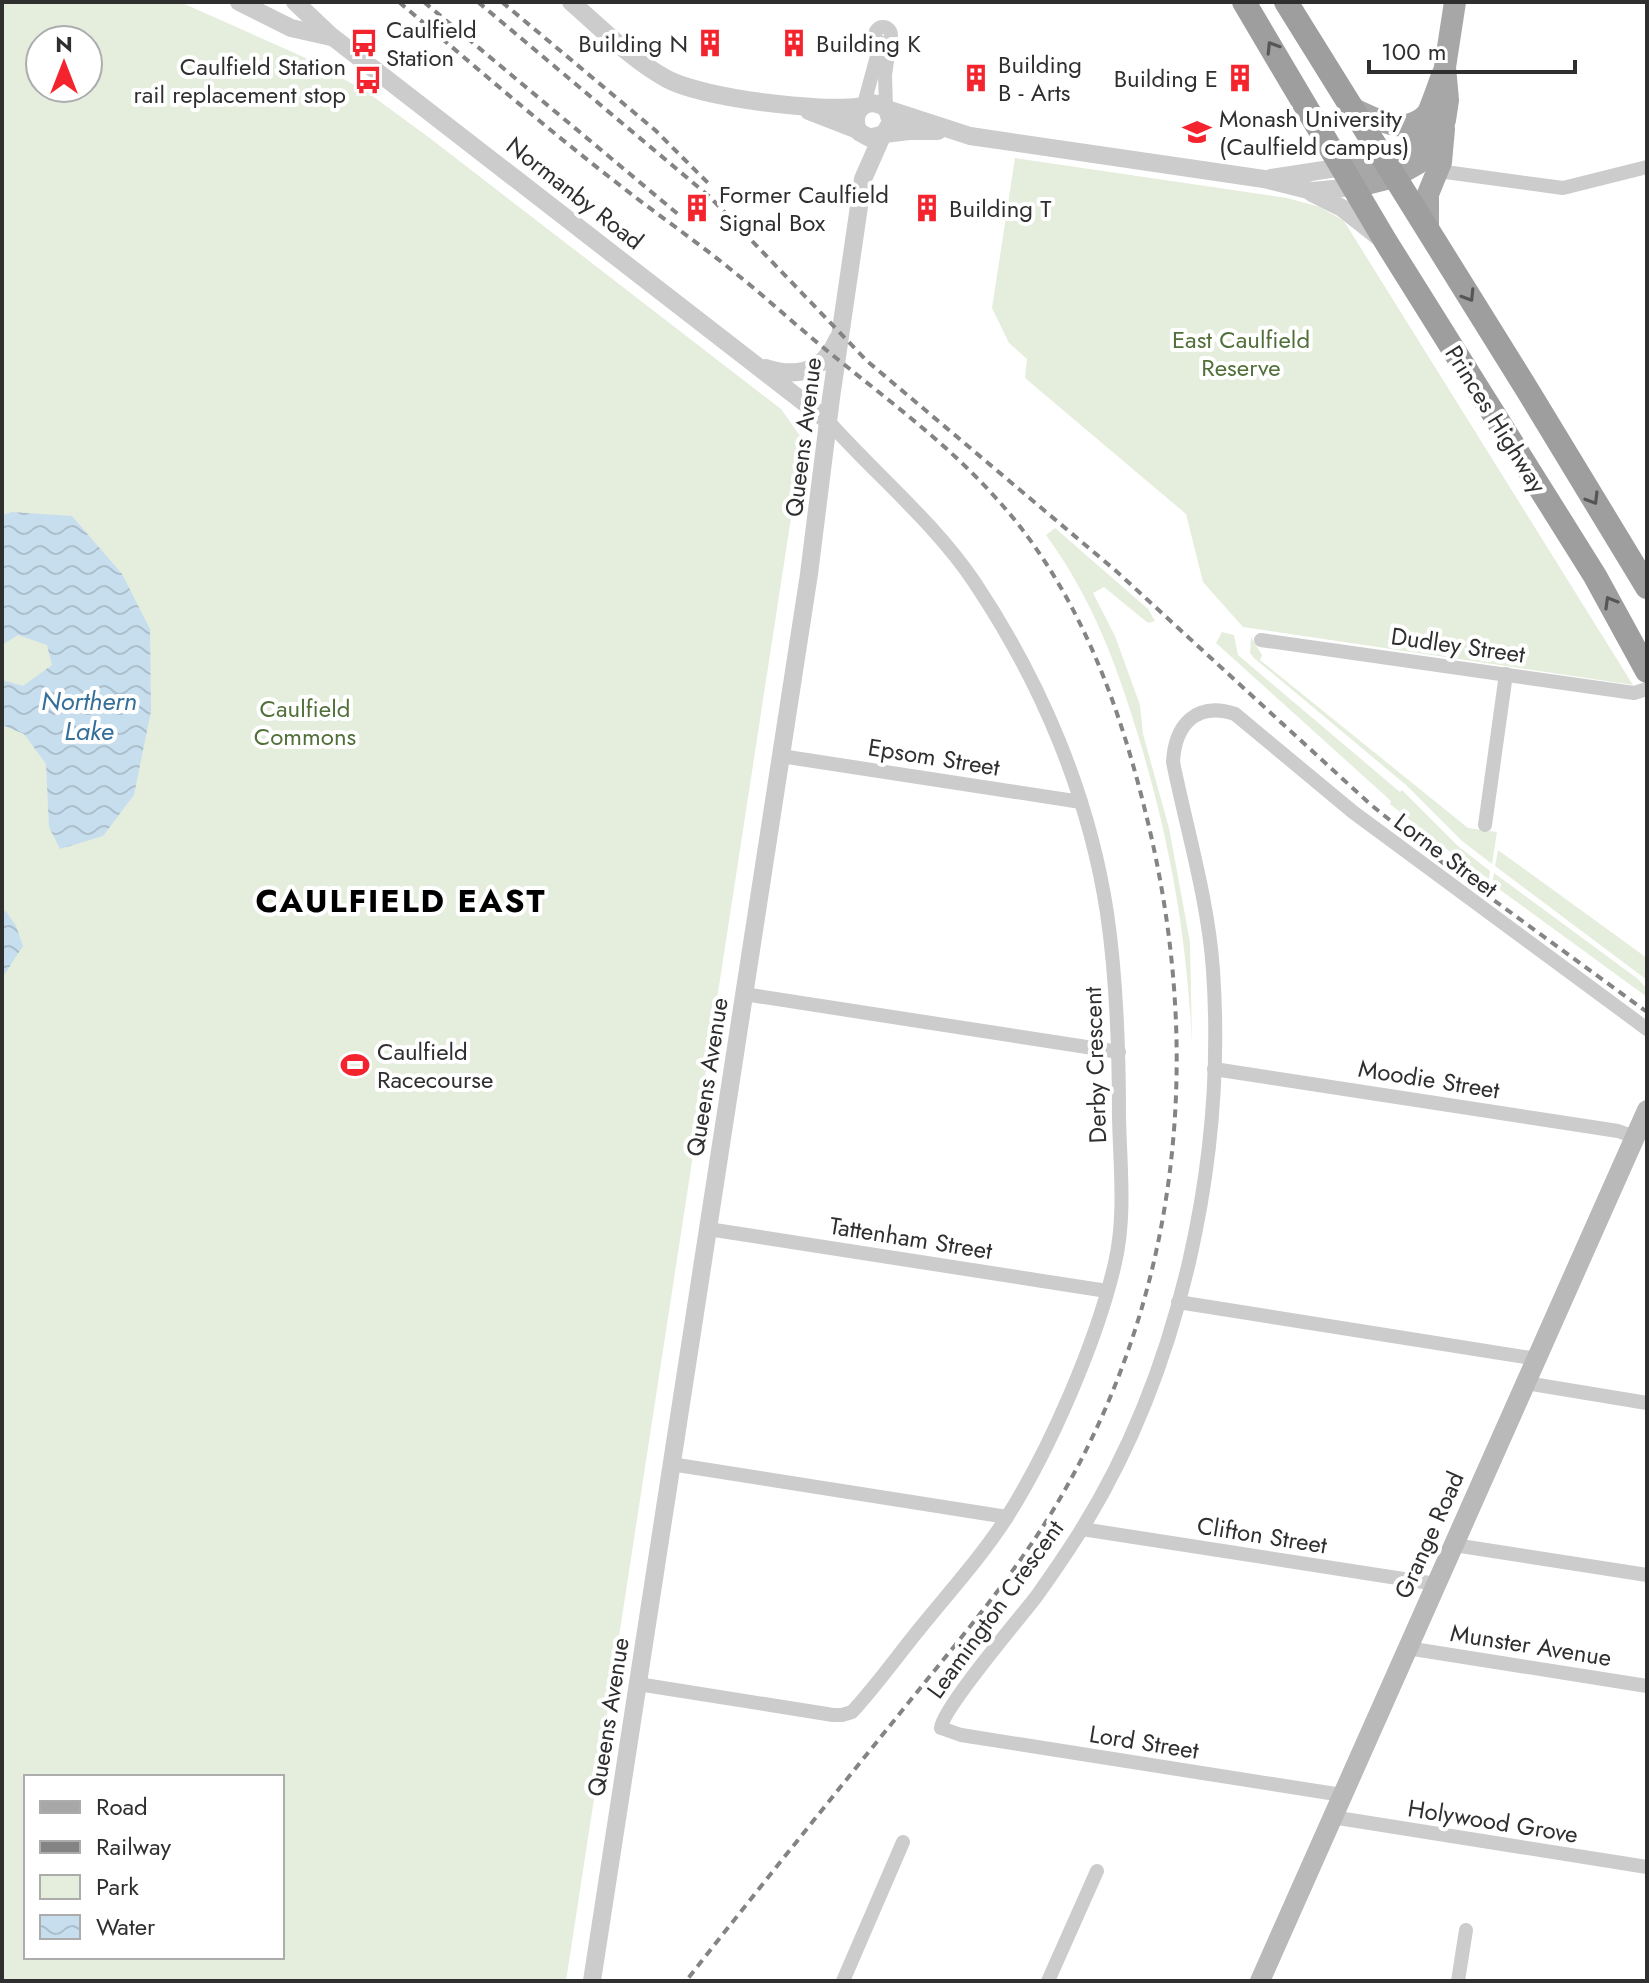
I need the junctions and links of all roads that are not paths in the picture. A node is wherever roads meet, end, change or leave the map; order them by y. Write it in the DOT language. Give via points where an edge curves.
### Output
graph roads {
  1 [pos="240,2"];
  2 [pos="252,2"];
  3 [pos="295,2"];
  4 [pos="571,2"];
  5 [pos="1244,2"];
  6 [pos="1286,2"];
  7 [pos="1455,2"];
  8 [pos="334,38"];
  9 [pos="795,105"];
  10 [pos="863,105"];
  11 [pos="886,108"];
  12 [pos="1354,109"];
  13 [pos="1436,116"];
  14 [pos="858,131"];
  15 [pos="953,131"];
  16 [pos="883,135"];
  17 [pos="1647,167"];
  18 [pos="1389,169"];
  19 [pos="1438,171"];
  20 [pos="1348,177"];
  21 [pos="863,179"];
  22 [pos="1264,179"];
  23 [pos="1305,190"];
  24 [pos="1428,230"];
  25 [pos="1386,242"];
  26 [pos="842,328"];
  27 [pos="756,364"];
  28 [pos="828,421"];
  29 [pos="1647,587"];
  30 [pos="1261,640"];
  31 [pos="1647,671"];
  32 [pos="1506,674"];
  33 [pos="1647,689"];
  34 [pos="1223,710"];
  35 [pos="781,756"];
  36 [pos="1081,802"];
  37 [pos="1485,825"];
  38 [pos="744,994"];
  39 [pos="1647,1029"];
  40 [pos="1119,1052"];
  41 [pos="1214,1069"];
  42 [pos="1647,1110"];
  43 [pos="1635,1137"];
  44 [pos="708,1229"];
  45 [pos="1107,1291"];
  46 [pos="1178,1302"];
  47 [pos="1537,1359"];
  48 [pos="1526,1383"];
  49 [pos="1647,1403"];
  50 [pos="671,1464"];
  51 [pos="1007,1517"];
  52 [pos="1082,1529"];
  53 [pos="1454,1545"];
  54 [pos="1647,1575"];
  55 [pos="1436,1584"];
  56 [pos="1407,1648"];
  57 [pos="638,1684"];
  58 [pos="1647,1686"];
  59 [pos="941,1728"];
  60 [pos="1342,1795"];
  61 [pos="1332,1817"];
  62 [pos="903,1842"];
  63 [pos="1647,1867"];
  64 [pos="1097,1871"];
  65 [pos="1466,1930"];
  66 [pos="592,1981"];
  67 [pos="843,1981"];
  68 [pos="1048,1981"];
  69 [pos="1260,1981"];
  70 [pos="1458,1981"];
  1 -- 2 [label="street"];
  1 -- 8 [label="street" via="291,28"];
  3 -- 8 [label="street, Normanby Road"];
  4 -- 9 [label="street" via="647,66 678,84"];
  20 -- 5 [label="highway, Princes Highway, one-way"];
  6 -- 12 [label="highway, Princes Highway"];
  7 -- 13 [label="main road"];
  8 -- 27 [label="street, Normanby Road"];
  9 -- 10 [label="street"];
  9 -- 14 [label="street"];
  10 -- 11 [label="street" via="874,102"];
  10 -- 11 [label="street" via="883,39"];
  10 -- 14 [label="street" via="855,117"];
  11 -- 15 [label="street"];
  11 -- 16 [label="street" via="891,122"];
  12 -- 13 [label="main road" via="1397,127"];
  12 -- 18 [label="highway, Princes Highway"];
  13 -- 18 [label="main road"];
  13 -- 19 [label="main road" via="1443,151"];
  14 -- 16 [label="street" via="870,138"];
  14 -- 21 [label="street, Queens Avenue"];
  15 -- 16 [label="street"];
  15 -- 22 [label="street"];
  16 -- 21 [label="street, Queens Avenue"];
  17 -- 19 [label="street" via="1563,188"];
  18 -- 20 [label="main road"];
  18 -- 24 [label="highway, Princes Highway"];
  19 -- 24 [label="main road" via="1428,194"];
  20 -- 22 [label="street"];
  20 -- 23 [label="street"];
  20 -- 25 [label="highway, Princes Highway"];
  21 -- 26 [label="street, Queens Avenue"];
  22 -- 23 [label="street"];
  23 -- 25 [label="street" via="1342,208"];
  24 -- 29 [label="highway, Princes Highway, one-way"];
  31 -- 25 [label="highway, Princes Highway, one-way" via="1595,576"];
  26 -- 27 [label="street" via="829,355 807,371 787,373"];
  26 -- 28 [label="street, Queens Avenue"];
  27 -- 28 [label="street, Normanby Road"];
  28 -- 35 [label="street, Queens Avenue"];
  28 -- 36 [label="street, Derby Crescent" via="973,580 1044,704"];
  30 -- 32 [label="street, Dudley Street"];
  32 -- 33 [label="street, Dudley Street" via="1634,693"];
  32 -- 37 [label="street"];
  34 -- 39 [label="street, Lorne Street" via="1254,728 1353,812"];
  34 -- 41 [label="street, Leamington Crescent" via="1196,715 1184,725 1174,742 1173,762 1211,953"];
  35 -- 36 [label="street, Epsom Street"];
  35 -- 38 [label="street, Queens Avenue"];
  36 -- 40 [label="street, Derby Crescent" via="1107,912"];
  38 -- 40 [label="street"];
  38 -- 44 [label="street, Queens Avenue"];
  40 -- 45 [label="street, Derby Crescent" via="1120,1228"];
  41 -- 43 [label="street, Moodie Street"];
  41 -- 46 [label="street, Leamington Crescent" via="1201,1197"];
  42 -- 43 [label="main road, Grange Road"];
  43 -- 47 [label="main road, Grange Road"];
  44 -- 45 [label="street, Tattenham Street"];
  44 -- 50 [label="street, Queens Avenue"];
  45 -- 51 [label="street, Derby Crescent" via="1058,1420"];
  46 -- 47 [label="street"];
  46 -- 52 [label="street, Leamington Crescent" via="1138,1416"];
  47 -- 48 [label="main road, Grange Road"];
  48 -- 49 [label="street"];
  48 -- 53 [label="main road, Grange Road"];
  50 -- 51 [label="street"];
  50 -- 57 [label="street, Queens Avenue"];
  51 -- 57 [label="street, Derby Crescent" via="848,1714"];
  52 -- 55 [label="street, Clifton Street"];
  52 -- 59 [label="street, Leamington Crescent" via="950,1706"];
  53 -- 54 [label="street"];
  53 -- 55 [label="main road, Grange Road"];
  55 -- 56 [label="main road, Grange Road"];
  56 -- 58 [label="street, Munster Avenue"];
  56 -- 60 [label="main road, Grange Road"];
  57 -- 66 [label="street, Queens Avenue"];
  59 -- 60 [label="street, Lord Street"];
  60 -- 61 [label="main road, Grange Road"];
  61 -- 63 [label="street, Holywood Grove"];
  61 -- 69 [label="main road, Grange Road"];
  62 -- 67 [label="street"];
  64 -- 68 [label="street"];
  65 -- 70 [label="street"];
}
